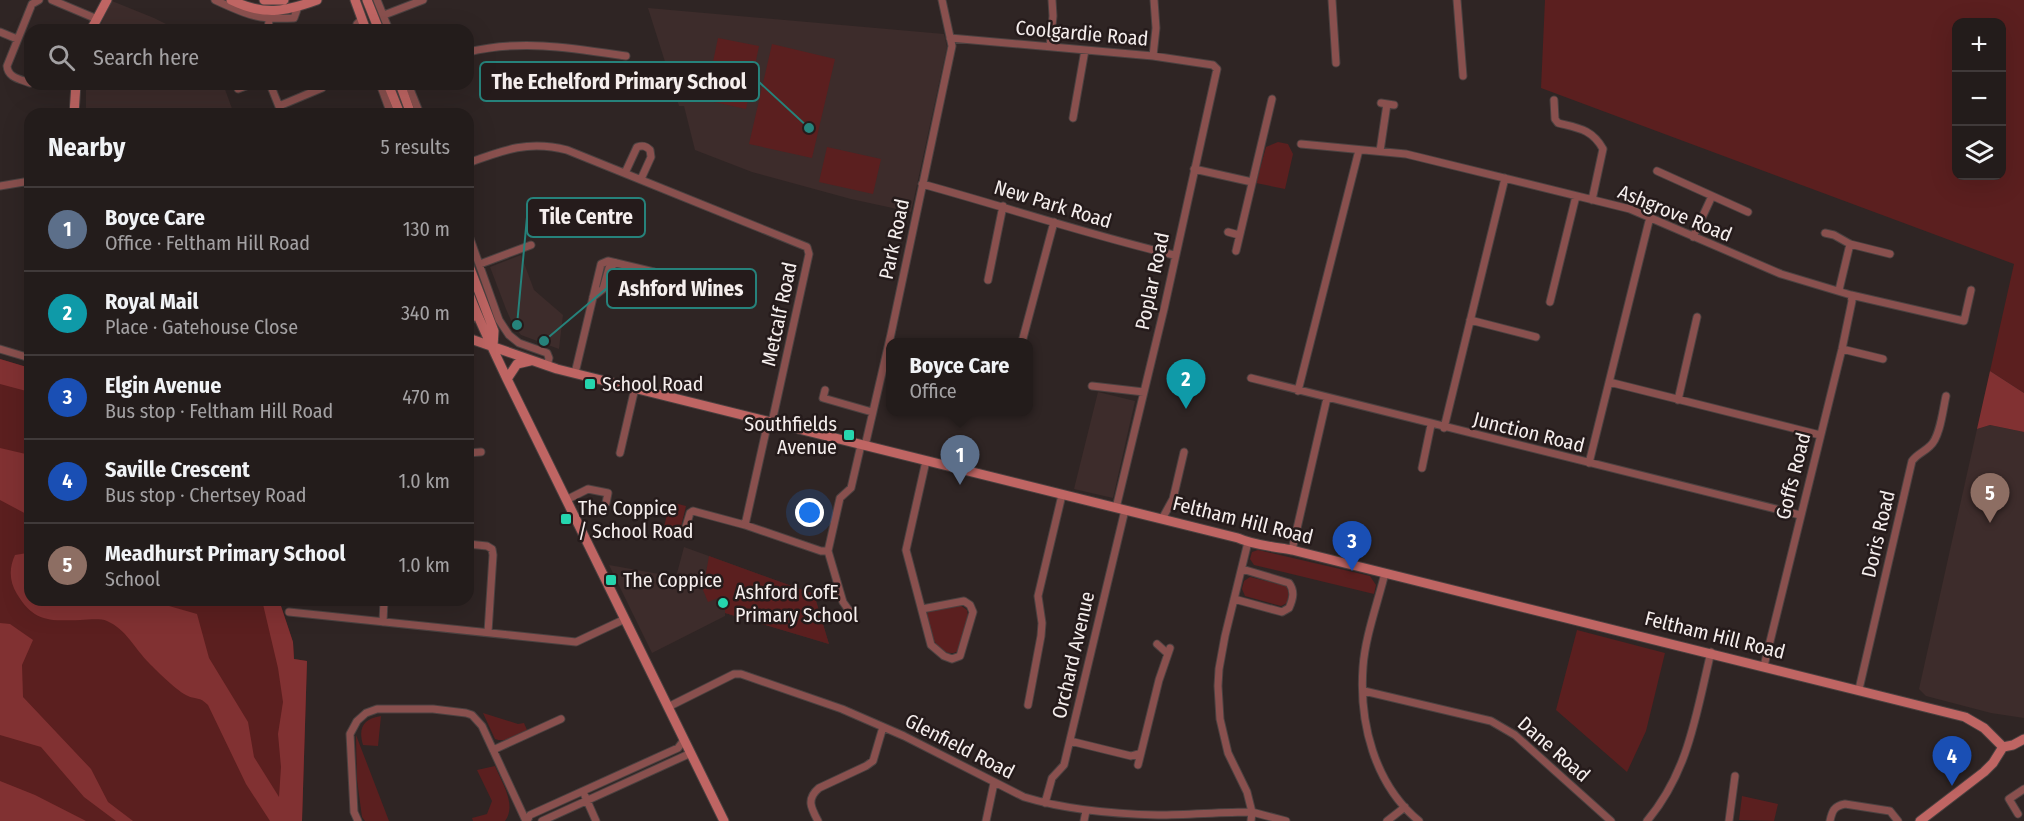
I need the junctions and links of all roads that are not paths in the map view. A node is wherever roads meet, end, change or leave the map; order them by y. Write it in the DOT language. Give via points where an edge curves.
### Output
graph roads {
  1 [pos="39,0"];
  2 [pos="52,0"];
  3 [pos="107,0"];
  4 [pos="215,0"];
  5 [pos="231,0"];
  6 [pos="264,0"];
  7 [pos="284,0"];
  8 [pos="316,0"];
  9 [pos="355,0"];
  10 [pos="367,0"];
  11 [pos="377,0"];
  12 [pos="423,0"];
  13 [pos="942,0"];
  14 [pos="1052,0"];
  15 [pos="1154,0"];
  16 [pos="1332,0"];
  17 [pos="1457,0"];
  18 [pos="298,7"];
  19 [pos="384,15"];
  20 [pos="97,19"];
  21 [pos="362,19"];
  22 [pos="269,20"];
  23 [pos="94,24"];
  24 [pos="269,24"];
  25 [pos="357,24"];
  26 [pos="364,24"];
  27 [pos="377,24"];
  28 [pos="387,24"];
  29 [pos="0,32"];
  30 [pos="950,38"];
  31 [pos="17,39"];
  32 [pos="1050,46"];
  33 [pos="1085,50"];
  34 [pos="474,51"];
  35 [pos="1153,56"];
  36 [pos="626,57"];
  37 [pos="1336,63"];
  38 [pos="1210,64"];
  39 [pos="1463,76"];
  40 [pos="24,81"];
  41 [pos="76,90"];
  42 [pos="273,90"];
  43 [pos="318,90"];
  44 [pos="382,90"];
  45 [pos="390,90"];
  46 [pos="402,90"];
  47 [pos="410,90"];
  48 [pos="1272,99"];
  49 [pos="1554,100"];
  50 [pos="1387,104"];
  51 [pos="74,108"];
  52 [pos="280,108"];
  53 [pos="285,108"];
  54 [pos="389,108"];
  55 [pos="398,108"];
  56 [pos="409,108"];
  57 [pos="418,108"];
  58 [pos="1073,118"];
  59 [pos="1301,144"];
  60 [pos="1359,150"];
  61 [pos="1380,151"];
  62 [pos="474,161"];
  63 [pos="1194,169"];
  64 [pos="1657,171"];
  65 [pos="625,173"];
  66 [pos="1505,178"];
  67 [pos="641,179"];
  68 [pos="24,182"];
  69 [pos="1252,182"];
  70 [pos="922,184"];
  71 [pos="0,186"];
  72 [pos="1576,196"];
  73 [pos="1712,196"];
  74 [pos="1592,200"];
  75 [pos="1003,206"];
  76 [pos="1748,212"];
  77 [pos="1650,217"];
  78 [pos="1054,222"];
  79 [pos="1228,232"];
  80 [pos="1825,233"];
  81 [pos="1239,235"];
  82 [pos="1692,237"];
  83 [pos="1850,244"];
  84 [pos="531,245"];
  85 [pos="474,248"];
  86 [pos="1236,251"];
  87 [pos="1890,254"];
  88 [pos="1174,255"];
  89 [pos="480,264"];
  90 [pos="474,278"];
  91 [pos="988,280"];
  92 [pos="692,290"];
  93 [pos="1839,290"];
  94 [pos="1971,290"];
  95 [pos="1851,295"];
  96 [pos="1550,302"];
  97 [pos="474,306"];
  98 [pos="476,311"];
  99 [pos="474,314"];
  100 [pos="1697,317"];
  101 [pos="1470,320"];
  102 [pos="1536,337"];
  103 [pos="890,338"];
  104 [pos="1023,338"];
  105 [pos="474,340"];
  106 [pos="493,347"];
  107 [pos="0,349"];
  108 [pos="1842,350"];
  109 [pos="886,355"];
  110 [pos="24,356"];
  111 [pos="1883,359"];
  112 [pos="535,361"];
  113 [pos="547,366"];
  114 [pos="575,373"];
  115 [pos="1251,378"];
  116 [pos="507,379"];
  117 [pos="1609,382"];
  118 [pos="1092,386"];
  119 [pos="635,388"];
  120 [pos="825,390"];
  121 [pos="1298,391"];
  122 [pos="1144,392"];
  123 [pos="1946,396"];
  124 [pos="1328,398"];
  125 [pos="1678,400"];
  126 [pos="872,412"];
  127 [pos="770,422"];
  128 [pos="1431,425"];
  129 [pos="1444,428"];
  130 [pos="1820,435"];
  131 [pos="863,445"];
  132 [pos="481,452"];
  133 [pos="1184,452"];
  134 [pos="474,453"];
  135 [pos="620,453"];
  136 [pos="926,461"];
  137 [pos="1589,463"];
  138 [pos="1422,468"];
  139 [pos="1062,495"];
  140 [pos="567,500"];
  141 [pos="606,503"];
  142 [pos="1120,509"];
  143 [pos="1800,515"];
  144 [pos="1162,519"];
  145 [pos="745,525"];
  146 [pos="684,533"];
  147 [pos="1248,542"];
  148 [pos="474,545"];
  149 [pos="1292,550"];
  150 [pos="828,551"];
  151 [pos="1242,569"];
  152 [pos="1385,573"];
  153 [pos="1234,600"];
  154 [pos="384,606"];
  155 [pos="922,609"];
  156 [pos="289,612"];
  157 [pos="853,616"];
  158 [pos="625,619"];
  159 [pos="383,622"];
  160 [pos="488,632"];
  161 [pos="1157,644"];
  162 [pos="1711,652"];
  163 [pos="1764,666"];
  164 [pos="1859,689"];
  165 [pos="1364,691"];
  166 [pos="1028,705"];
  167 [pos="668,707"];
  168 [pos="561,719"];
  169 [pos="883,727"];
  170 [pos="684,740"];
  171 [pos="2023,740"];
  172 [pos="1070,741"];
  173 [pos="2003,747"];
  174 [pos="493,750"];
  175 [pos="691,753"];
  176 [pos="1141,753"];
  177 [pos="1138,765"];
  178 [pos="1735,777"];
  179 [pos="994,783"];
  180 [pos="2024,789"];
  181 [pos="583,791"];
  182 [pos="586,800"];
  183 [pos="1045,804"];
  184 [pos="1405,807"];
  185 [pos="1086,811"];
  186 [pos="1252,812"];
  187 [pos="2018,814"];
  188 [pos="1158,818"];
  189 [pos="358,821"];
  190 [pos="526,821"];
  191 [pos="542,821"];
  192 [pos="597,821"];
  193 [pos="724,821"];
  194 [pos="818,821"];
  195 [pos="986,821"];
  196 [pos="1084,821"];
  197 [pos="1251,821"];
  198 [pos="1286,821"];
  199 [pos="1388,821"];
  200 [pos="1419,821"];
  201 [pos="1611,821"];
  202 [pos="1647,821"];
  203 [pos="1729,821"];
  204 [pos="1830,821"];
  205 [pos="1898,821"];
  206 [pos="1920,821"];
  1 -- 31 [label="street" via="32,4"];
  2 -- 20 [label="street"];
  3 -- 20 [label="street"];
  4 -- 22 [label="street"];
  5 -- 18 [label="street" via="263,11"];
  6 -- 7 [label="street"];
  8 -- 18 [label="street"];
  9 -- 21 [label="street"];
  10 -- 27 [label="street"];
  11 -- 19 [label="street"];
  12 -- 19 [label="street"];
  13 -- 30 [label="street, Park Road"];
  14 -- 32 [label="street"];
  15 -- 35 [label="street"];
  16 -- 37 [label="street"];
  17 -- 39 [label="street"];
  18 -- 22 [label="street" via="294,18"];
  19 -- 28 [label="street"];
  20 -- 23 [label="street"];
  21 -- 25 [label="street"];
  21 -- 26 [label="street"];
  22 -- 24 [label="street"];
  29 -- 31 [label="street"];
  30 -- 32 [label="street, Coolgardie Road"];
  30 -- 70 [label="street, Park Road" via="952,46"];
  31 -- 40 [label="street" via="7,66 11,76"];
  32 -- 33 [label="street, Coolgardie Road"];
  33 -- 35 [label="street, Coolgardie Road"];
  33 -- 58 [label="street"];
  34 -- 36 [label="street" via="514,44 542,45"];
  35 -- 38 [label="street, Coolgardie Road"];
  38 -- 63 [label="street, Poplar Road" via="1216,66 1217,72"];
  41 -- 51 [label="street"];
  42 -- 52 [label="street"];
  43 -- 53 [label="street"];
  44 -- 54 [label="street"];
  45 -- 55 [label="street"];
  46 -- 56 [label="street"];
  47 -- 57 [label="street"];
  48 -- 69 [label="street"];
  49 -- 74 [label="street" via="1558,123 1588,131 1603,149"];
  50 -- 61 [label="street"];
  59 -- 60 [label="street, Ashgrove Road"];
  60 -- 61 [label="street, Ashgrove Road"];
  60 -- 121 [label="street"];
  61 -- 66 [label="street, Ashgrove Road"];
  62 -- 65 [label="street, Metcalf Road" via="504,149 540,145 567,150"];
  63 -- 69 [label="street"];
  63 -- 88 [label="street, Poplar Road"];
  64 -- 73 [label="street"];
  65 -- 67 [label="street, Metcalf Road"];
  65 -- 67 [label="street" via="637,147 647,147 651,156"];
  66 -- 72 [label="street, Ashgrove Road"];
  66 -- 101 [label="street"];
  67 -- 127 [label="street, Metcalf Road" via="807,247 809,254"];
  68 -- 71 [label="street"];
  69 -- 81 [label="street"];
  70 -- 75 [label="street, New Park Road"];
  70 -- 103 [label="street, Park Road"];
  72 -- 74 [label="street, Ashgrove Road"];
  72 -- 96 [label="street"];
  73 -- 76 [label="street"];
  73 -- 82 [label="street"];
  74 -- 77 [label="street, Ashgrove Road"];
  75 -- 78 [label="street, New Park Road"];
  75 -- 91 [label="street"];
  77 -- 82 [label="street, Ashgrove Road"];
  77 -- 117 [label="street"];
  78 -- 88 [label="street, New Park Road"];
  78 -- 104 [label="street"];
  79 -- 81 [label="street"];
  80 -- 83 [label="street"];
  81 -- 86 [label="street"];
  82 -- 93 [label="street, Ashgrove Road" via="1780,274"];
  83 -- 87 [label="street"];
  83 -- 93 [label="street"];
  84 -- 89 [label="street"];
  85 -- 89 [label="street"];
  88 -- 122 [label="street, Poplar Road"];
  89 -- 113 [label="street" via="499,320 519,343 547,353"];
  90 -- 106 [label="street" via="494,331"];
  92 -- 114 [label="street" via="654,272 616,263 609,268 603,289 593,297"];
  93 -- 95 [label="street, Ashgrove Road"];
  94 -- 95 [label="street, Ashgrove Road" via="1964,321"];
  95 -- 108 [label="street, Goffs Road"];
  97 -- 98 [label="street"];
  98 -- 99 [label="street"];
  98 -- 106 [label="street"];
  100 -- 125 [label="street"];
  101 -- 102 [label="street"];
  101 -- 129 [label="street"];
  105 -- 106 [label="street, Feltham Hill Road"];
  106 -- 112 [label="street, Feltham Hill Road"];
  106 -- 116 [label="street"];
  107 -- 110 [label="street"];
  108 -- 111 [label="street"];
  108 -- 130 [label="street, Goffs Road"];
  109 -- 126 [label="street, Park Road"];
  112 -- 113 [label="street, Feltham Hill Road"];
  112 -- 116 [label="street" via="517,364"];
  113 -- 114 [label="street, Feltham Hill Road"];
  114 -- 119 [label="street, Feltham Hill Road"];
  115 -- 121 [label="street, Junction Road"];
  116 -- 140 [label="street"];
  117 -- 125 [label="street"];
  117 -- 137 [label="street"];
  118 -- 122 [label="street"];
  119 -- 127 [label="street, Feltham Hill Road"];
  119 -- 135 [label="street"];
  120 -- 126 [label="street" via="823,398"];
  121 -- 124 [label="street, Junction Road"];
  122 -- 142 [label="street, Poplar Road"];
  123 -- 164 [label="street, Doris Road" via="1936,438 1912,461"];
  124 -- 128 [label="street, Junction Road"];
  124 -- 149 [label="street"];
  125 -- 130 [label="street"];
  126 -- 131 [label="street, Park Road"];
  127 -- 131 [label="street, Feltham Hill Road"];
  127 -- 145 [label="street"];
  128 -- 129 [label="street, Junction Road"];
  128 -- 138 [label="street"];
  129 -- 137 [label="street, Junction Road"];
  130 -- 143 [label="street, Goffs Road"];
  131 -- 136 [label="street, Feltham Hill Road"];
  131 -- 150 [label="street" via="851,488 840,498"];
  132 -- 134 [label="street"];
  133 -- 144 [label="street" via="1173,499"];
  136 -- 139 [label="street, Feltham Hill Road"];
  136 -- 155 [label="street" via="906,550"];
  137 -- 143 [label="street, Junction Road"];
  139 -- 142 [label="street, Feltham Hill Road"];
  139 -- 166 [label="street" via="1038,596 1041,636"];
  140 -- 141 [label="street" via="588,489 608,494"];
  140 -- 158 [label="street"];
  142 -- 144 [label="street, Feltham Hill Road"];
  142 -- 172 [label="street, Orchard Avenue"];
  143 -- 163 [label="street, Goffs Road"];
  144 -- 147 [label="street, Feltham Hill Road"];
  145 -- 146 [label="street" via="693,511"];
  145 -- 150 [label="street"];
  147 -- 149 [label="street, Feltham Hill Road"];
  147 -- 151 [label="street"];
  148 -- 160 [label="street" via="487,546 493,555"];
  149 -- 152 [label="street, Feltham Hill Road"];
  150 -- 157 [label="street" via="843,602"];
  151 -- 153 [label="street"];
  151 -- 153 [label="street" via="1289,583 1293,599 1282,612"];
  152 -- 162 [label="street, Feltham Hill Road"];
  152 -- 165 [label="street" via="1363,666"];
  153 -- 186 [label="street" via="1219,669 1220,719 1228,753"];
  154 -- 159 [label="street"];
  155 -- 155 [label="street" via="932,645 944,656 960,656 973,612 970,605 964,601"];
  156 -- 159 [label="street"];
  158 -- 160 [label="street" via="576,642"];
  158 -- 167 [label="street"];
  159 -- 160 [label="street"];
  161 -- 176 [label="street" via="1168,651"];
  162 -- 163 [label="street, Feltham Hill Road"];
  162 -- 202 [label="street" via="1688,748 1677,774"];
  163 -- 164 [label="street, Feltham Hill Road"];
  164 -- 173 [label="street, Feltham Hill Road" via="1965,717 1984,728"];
  165 -- 184 [label="street" via="1363,712 1377,764"];
  165 -- 201 [label="street, Dane Road" via="1502,726"];
  167 -- 169 [label="street, Glenfield Road" via="741,674"];
  167 -- 170 [label="street"];
  168 -- 174 [label="street"];
  169 -- 179 [label="street, Glenfield Road"];
  169 -- 194 [label="street" via="873,760 813,793 810,806"];
  170 -- 175 [label="street"];
  170 -- 181 [label="street" via="678,748"];
  171 -- 173 [label="street"];
  172 -- 176 [label="street" via="1131,756"];
  172 -- 183 [label="street, Orchard Avenue" via="1064,765 1052,778"];
  173 -- 206 [label="street" via="1984,772"];
  174 -- 189 [label="street" via="482,726 466,712 378,709 366,713 350,734 354,812"];
  174 -- 190 [label="street"];
  175 -- 182 [label="street"];
  175 -- 193 [label="street"];
  176 -- 177 [label="street"];
  178 -- 203 [label="street"];
  179 -- 183 [label="street, Glenfield Road"];
  179 -- 195 [label="street"];
  180 -- 187 [label="street" via="2009,799"];
  181 -- 182 [label="street"];
  181 -- 190 [label="street" via="530,815"];
  182 -- 191 [label="street"];
  182 -- 192 [label="street"];
  183 -- 185 [label="street, Glenfield Road"];
  184 -- 199 [label="street"];
  184 -- 200 [label="street"];
  185 -- 188 [label="street, Glenfield Road"];
  185 -- 196 [label="street"];
  186 -- 188 [label="street, Glenfield Road"];
  186 -- 197 [label="street"];
  186 -- 198 [label="street, Glenfield Road"];
  204 -- 205 [label="street" via="1832,810 1845,804 1890,811"];
}
